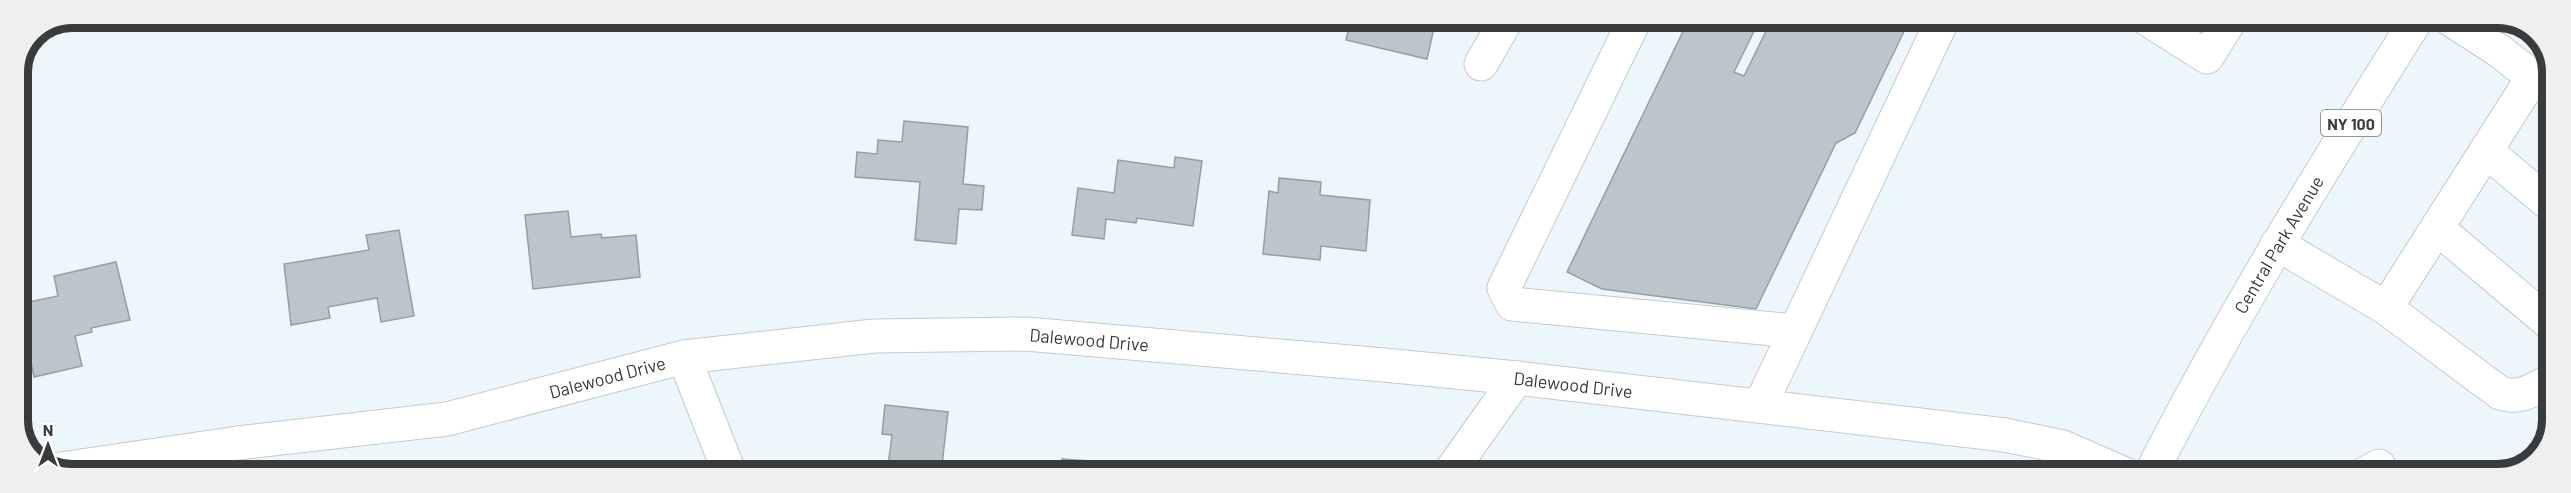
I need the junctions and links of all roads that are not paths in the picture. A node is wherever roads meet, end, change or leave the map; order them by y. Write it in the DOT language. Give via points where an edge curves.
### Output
graph roads {
  1 [pos="1501,29"];
  2 [pos="1630,29"];
  3 [pos="1938,29"];
  4 [pos="2163,29"];
  5 [pos="2225,29"];
  6 [pos="2411,29"];
  7 [pos="2465,29"];
  8 [pos="1481,64"];
  9 [pos="2542,85"];
  10 [pos="2542,87"];
  11 [pos="2486,151"];
  12 [pos="2542,198"];
  13 [pos="2437,228"];
  14 [pos="2277,244"];
  15 [pos="2386,308"];
  16 [pos="2542,317"];
  17 [pos="1795,331"];
  18 [pos="684,357"];
  19 [pos="1517,378"];
  20 [pos="2542,385"];
  21 [pos="1760,406"];
  22 [pos="95,464"];
  23 [pos="726,464"];
  24 [pos="1456,464"];
  25 [pos="2102,464"];
  26 [pos="2156,464"];
  1 -- 8 [label="street"];
  2 -- 17 [label="street" via="1504,288 1512,304"];
  3 -- 17 [label="street"];
  4 -- 5 [label="street" via="2207,57"];
  6 -- 14 [label="street, Central Park Avenue / NY 100"];
  7 -- 9 [label="street"];
  10 -- 11 [label="street"];
  11 -- 12 [label="street"];
  11 -- 13 [label="street"];
  13 -- 15 [label="street"];
  13 -- 16 [label="street"];
  14 -- 15 [label="street"];
  14 -- 26 [label="street, Central Park Avenue / NY 100"];
  15 -- 20 [label="street" via="2500,393 2520,396"];
  17 -- 21 [label="street"];
  18 -- 19 [label="street, Dalewood Drive" via="874,336 1026,334"];
  18 -- 22 [label="street, Dalewood Drive" via="447,419"];
  18 -- 23 [label="street"];
  19 -- 21 [label="street, Dalewood Drive"];
  19 -- 24 [label="street"];
  21 -- 25 [label="street, Dalewood Drive" via="2037,441"];
}
